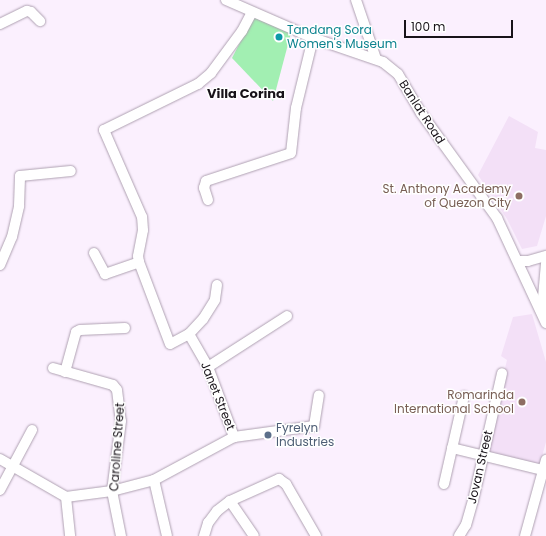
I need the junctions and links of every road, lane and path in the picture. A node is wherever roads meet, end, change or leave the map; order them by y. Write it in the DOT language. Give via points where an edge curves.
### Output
graph roads {
  1 [pos="226,0"];
  2 [pos="356,0"];
  3 [pos="252,12"];
  4 [pos="40,21"];
  5 [pos="0,24"];
  6 [pos="313,38"];
  7 [pos="376,59"];
  8 [pos="71,171"];
  9 [pos="208,200"];
  10 [pos="94,253"];
  11 [pos="546,256"];
  12 [pos="518,261"];
  13 [pos="139,262"];
  14 [pos="546,263"];
  15 [pos="0,265"];
  16 [pos="217,285"];
  17 [pos="542,311"];
  18 [pos="287,316"];
  19 [pos="546,323"];
  20 [pos="125,328"];
  21 [pos="190,334"];
  22 [pos="208,367"];
  23 [pos="53,368"];
  24 [pos="65,372"];
  25 [pos="502,373"];
  26 [pos="319,395"];
  27 [pos="464,396"];
  28 [pos="32,430"];
  29 [pos="234,437"];
  30 [pos="452,448"];
  31 [pos="483,455"];
  32 [pos="0,460"];
  33 [pos="12,467"];
  34 [pos="545,467"];
  35 [pos="154,480"];
  36 [pos="444,484"];
  37 [pos="0,490"];
  38 [pos="112,491"];
  39 [pos="66,496"];
  40 [pos="230,501"];
  41 [pos="70,536"];
  42 [pos="121,536"];
  43 [pos="167,536"];
  44 [pos="204,536"];
  45 [pos="254,536"];
  46 [pos="316,536"];
  47 [pos="459,536"];
  48 [pos="525,536"];
  1 -- 3 [label="street, Banlat Road"];
  2 -- 7 [label="street"];
  3 -- 6 [label="street, Banlat Road"];
  3 -- 13 [label="street" via="212,73 198,84 104,130 142,218 144,230"];
  4 -- 5 [label="street" via="27,11"];
  6 -- 7 [label="street, Banlat Road"];
  6 -- 9 [label="street" via="296,108 291,153 206,182 204,188"];
  7 -- 12 [label="street, Banlat Road" via="387,64 402,79 424,119 490,207"];
  8 -- 15 [label="street" via="20,176 19,206 12,237"];
  10 -- 13 [label="street" via="105,274"];
  11 -- 12 [label="street" via="528,262"];
  12 -- 17 [label="street, Banlat Road"];
  13 -- 21 [label="street" via="170,344"];
  14 -- 17 [label="street"];
  16 -- 21 [label="street" via="215,300"];
  17 -- 19 [label="street, Banlat Road"];
  18 -- 22 [label="street"];
  20 -- 24 [label="street" via="76,332"];
  21 -- 22 [label="street, Janet Street"];
  22 -- 29 [label="street, Janet Street"];
  23 -- 24 [label="street"];
  24 -- 38 [label="street, Caroline Street" via="113,386 117,390 121,421"];
  25 -- 31 [label="street, Jovan Street"];
  26 -- 29 [label="street" via="314,426"];
  27 -- 30 [label="street"];
  28 -- 33 [label="street"];
  29 -- 35 [label="street"];
  30 -- 31 [label="street"];
  30 -- 36 [label="street"];
  31 -- 34 [label="street"];
  31 -- 47 [label="street, Jovan Street" via="466,525"];
  32 -- 33 [label="street"];
  33 -- 37 [label="street"];
  33 -- 39 [label="street"];
  34 -- 48 [label="street"];
  35 -- 38 [label="street"];
  35 -- 43 [label="street"];
  38 -- 39 [label="street"];
  38 -- 42 [label="street, Caroline Street"];
  39 -- 41 [label="street"];
  40 -- 44 [label="street" via="217,511 208,523"];
  40 -- 45 [label="street"];
  40 -- 46 [label="street" via="271,481 283,481"];
}
